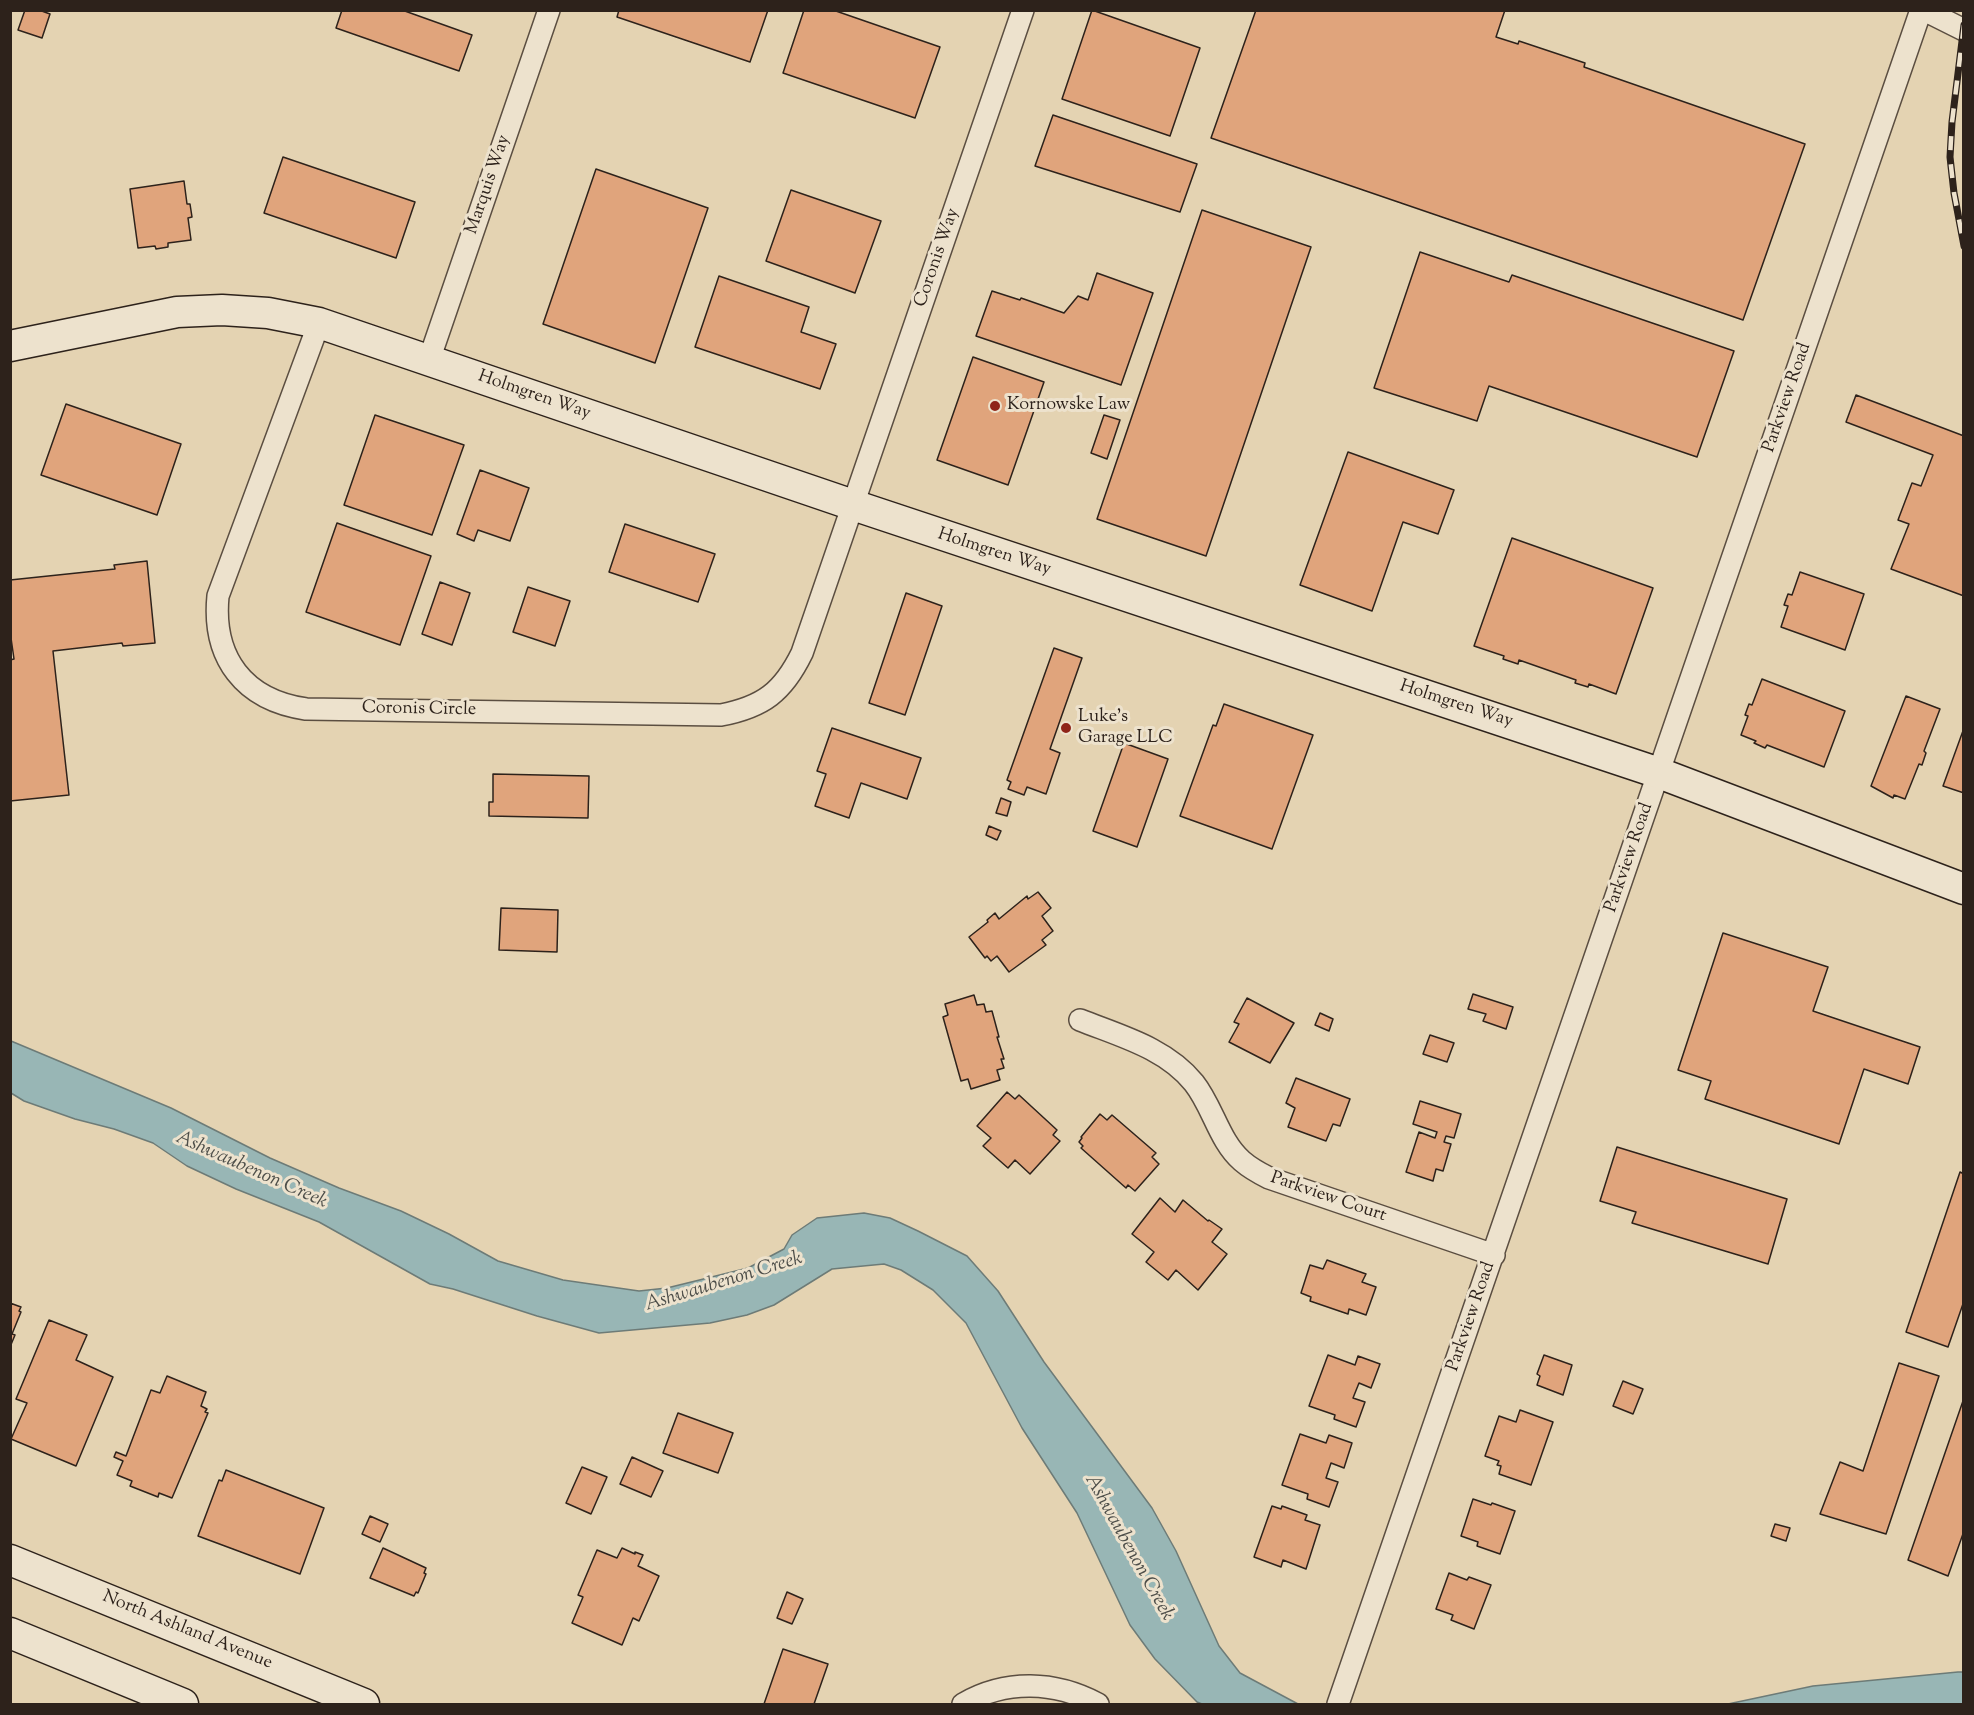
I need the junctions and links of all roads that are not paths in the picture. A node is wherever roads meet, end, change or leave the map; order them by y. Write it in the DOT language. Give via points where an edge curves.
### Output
graph roads {
  1 [pos="549,10"];
  2 [pos="1023,10"];
  3 [pos="1923,10"];
  4 [pos="1964,30"];
  5 [pos="319,322"];
  6 [pos="10,346"];
  7 [pos="429,360"];
  8 [pos="853,506"];
  9 [pos="1659,773"];
  10 [pos="1964,890"];
  11 [pos="1080,1020"];
  12 [pos="1494,1255"];
  13 [pos="10,1560"];
  14 [pos="10,1633"];
  15 [pos="183,1704"];
  16 [pos="364,1704"];
  17 [pos="963,1704"];
  18 [pos="1098,1704"];
  19 [pos="1338,1704"];
  1 -- 7 [label="street, Marquis Way"];
  2 -- 8 [label="street, Coronis Way"];
  3 -- 4 [label="street"];
  3 -- 9 [label="street, Parkview Road"];
  5 -- 6 [label="street, Holmgren Way" via="268,313 177,312"];
  5 -- 7 [label="street, Holmgren Way"];
  5 -- 8 [label="street, Coronis Circle" via="218,596 216,615 219,638 234,670 265,697 287,706 721,715 742,711 763,702 793,672"];
  7 -- 8 [label="street, Holmgren Way"];
  8 -- 9 [label="street, Holmgren Way"];
  9 -- 10 [label="street, Holmgren Way"];
  9 -- 12 [label="street, Parkview Road"];
  11 -- 12 [label="street, Parkview Court" via="1152,1050 1177,1065 1195,1084 1234,1153 1255,1171"];
  12 -- 19 [label="street, Parkview Road"];
  13 -- 16 [label="street, North Ashland Avenue"];
  14 -- 15 [label="street"];
  17 -- 18 [label="street" via="1002,1688 1044,1686"];
}
